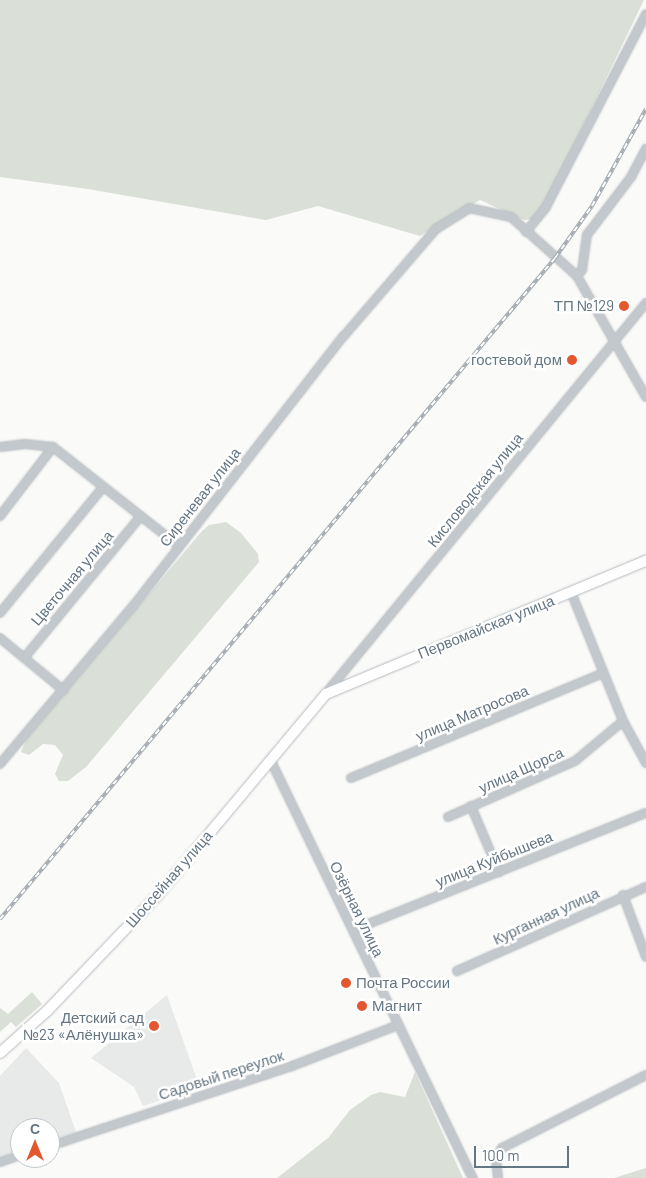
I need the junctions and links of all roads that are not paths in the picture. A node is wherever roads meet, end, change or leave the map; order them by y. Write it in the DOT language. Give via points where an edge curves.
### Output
graph roads {
  1 [pos="646,14"];
  2 [pos="646,149"];
  3 [pos="526,232"];
  4 [pos="578,276"];
  5 [pos="646,304"];
  6 [pos="615,338"];
  7 [pos="646,397"];
  8 [pos="0,447"];
  9 [pos="53,447"];
  10 [pos="103,486"];
  11 [pos="3,507"];
  12 [pos="0,516"];
  13 [pos="140,517"];
  14 [pos="179,546"];
  15 [pos="646,561"];
  16 [pos="571,592"];
  17 [pos="0,612"];
  18 [pos="0,638"];
  19 [pos="25,657"];
  20 [pos="603,673"];
  21 [pos="62,690"];
  22 [pos="326,694"];
  23 [pos="623,721"];
  24 [pos="270,759"];
  25 [pos="646,763"];
  26 [pos="0,764"];
  27 [pos="351,778"];
  28 [pos="471,806"];
  29 [pos="646,813"];
  30 [pos="448,817"];
  31 [pos="499,872"];
  32 [pos="646,887"];
  33 [pos="623,895"];
  34 [pos="353,930"];
  35 [pos="646,957"];
  36 [pos="457,971"];
  37 [pos="398,1025"];
  38 [pos="0,1053"];
  39 [pos="646,1075"];
  40 [pos="60,1143"];
  41 [pos="473,1178"];
  42 [pos="498,1178"];
  1 -- 3 [label="street" via="546,207"];
  2 -- 4 [label="street" via="631,176 588,235"];
  3 -- 4 [label="street, Сиреневая улица"];
  3 -- 14 [label="street, Сиреневая улица" via="512,218 469,208 436,229 289,404"];
  4 -- 6 [label="street, Сиреневая улица"];
  5 -- 6 [label="street, Кисловодская улица"];
  6 -- 7 [label="street, Сиреневая улица"];
  6 -- 22 [label="street, Кисловодская улица"];
  8 -- 9 [label="street" via="25,444"];
  9 -- 10 [label="street"];
  9 -- 11 [label="street"];
  10 -- 13 [label="street"];
  10 -- 17 [label="street"];
  11 -- 12 [label="street"];
  13 -- 14 [label="street"];
  13 -- 19 [label="street, Цветочная улица"];
  14 -- 21 [label="street, Сиреневая улица"];
  15 -- 16 [label="main road, Первомайская улица"];
  16 -- 20 [label="street"];
  16 -- 22 [label="main road, Первомайская улица"];
  18 -- 19 [label="street"];
  19 -- 21 [label="street"];
  20 -- 23 [label="street"];
  20 -- 27 [label="street, улица Матросова"];
  21 -- 26 [label="street, Сиреневая улица"];
  22 -- 24 [label="main road, Шоссейная улица"];
  23 -- 25 [label="street"];
  23 -- 28 [label="street, улица Щорса" via="575,761"];
  24 -- 34 [label="street, Озёрная улица"];
  24 -- 38 [label="main road, Шоссейная улица" via="157,896 47,1010"];
  28 -- 30 [label="street, улица Щорса"];
  28 -- 31 [label="street"];
  29 -- 31 [label="street, улица Куйбышева"];
  31 -- 34 [label="street, улица Куйбышева"];
  32 -- 33 [label="street, Курганная улица"];
  33 -- 35 [label="street"];
  33 -- 36 [label="street, Курганная улица" via="553,931"];
  34 -- 37 [label="street, Озёрная улица"];
  37 -- 40 [label="street, Садовый переулок" via="292,1066"];
  37 -- 41 [label="street, Озёрная улица"];
  39 -- 42 [label="street" via="612,1095 509,1143 496,1158"];
}
